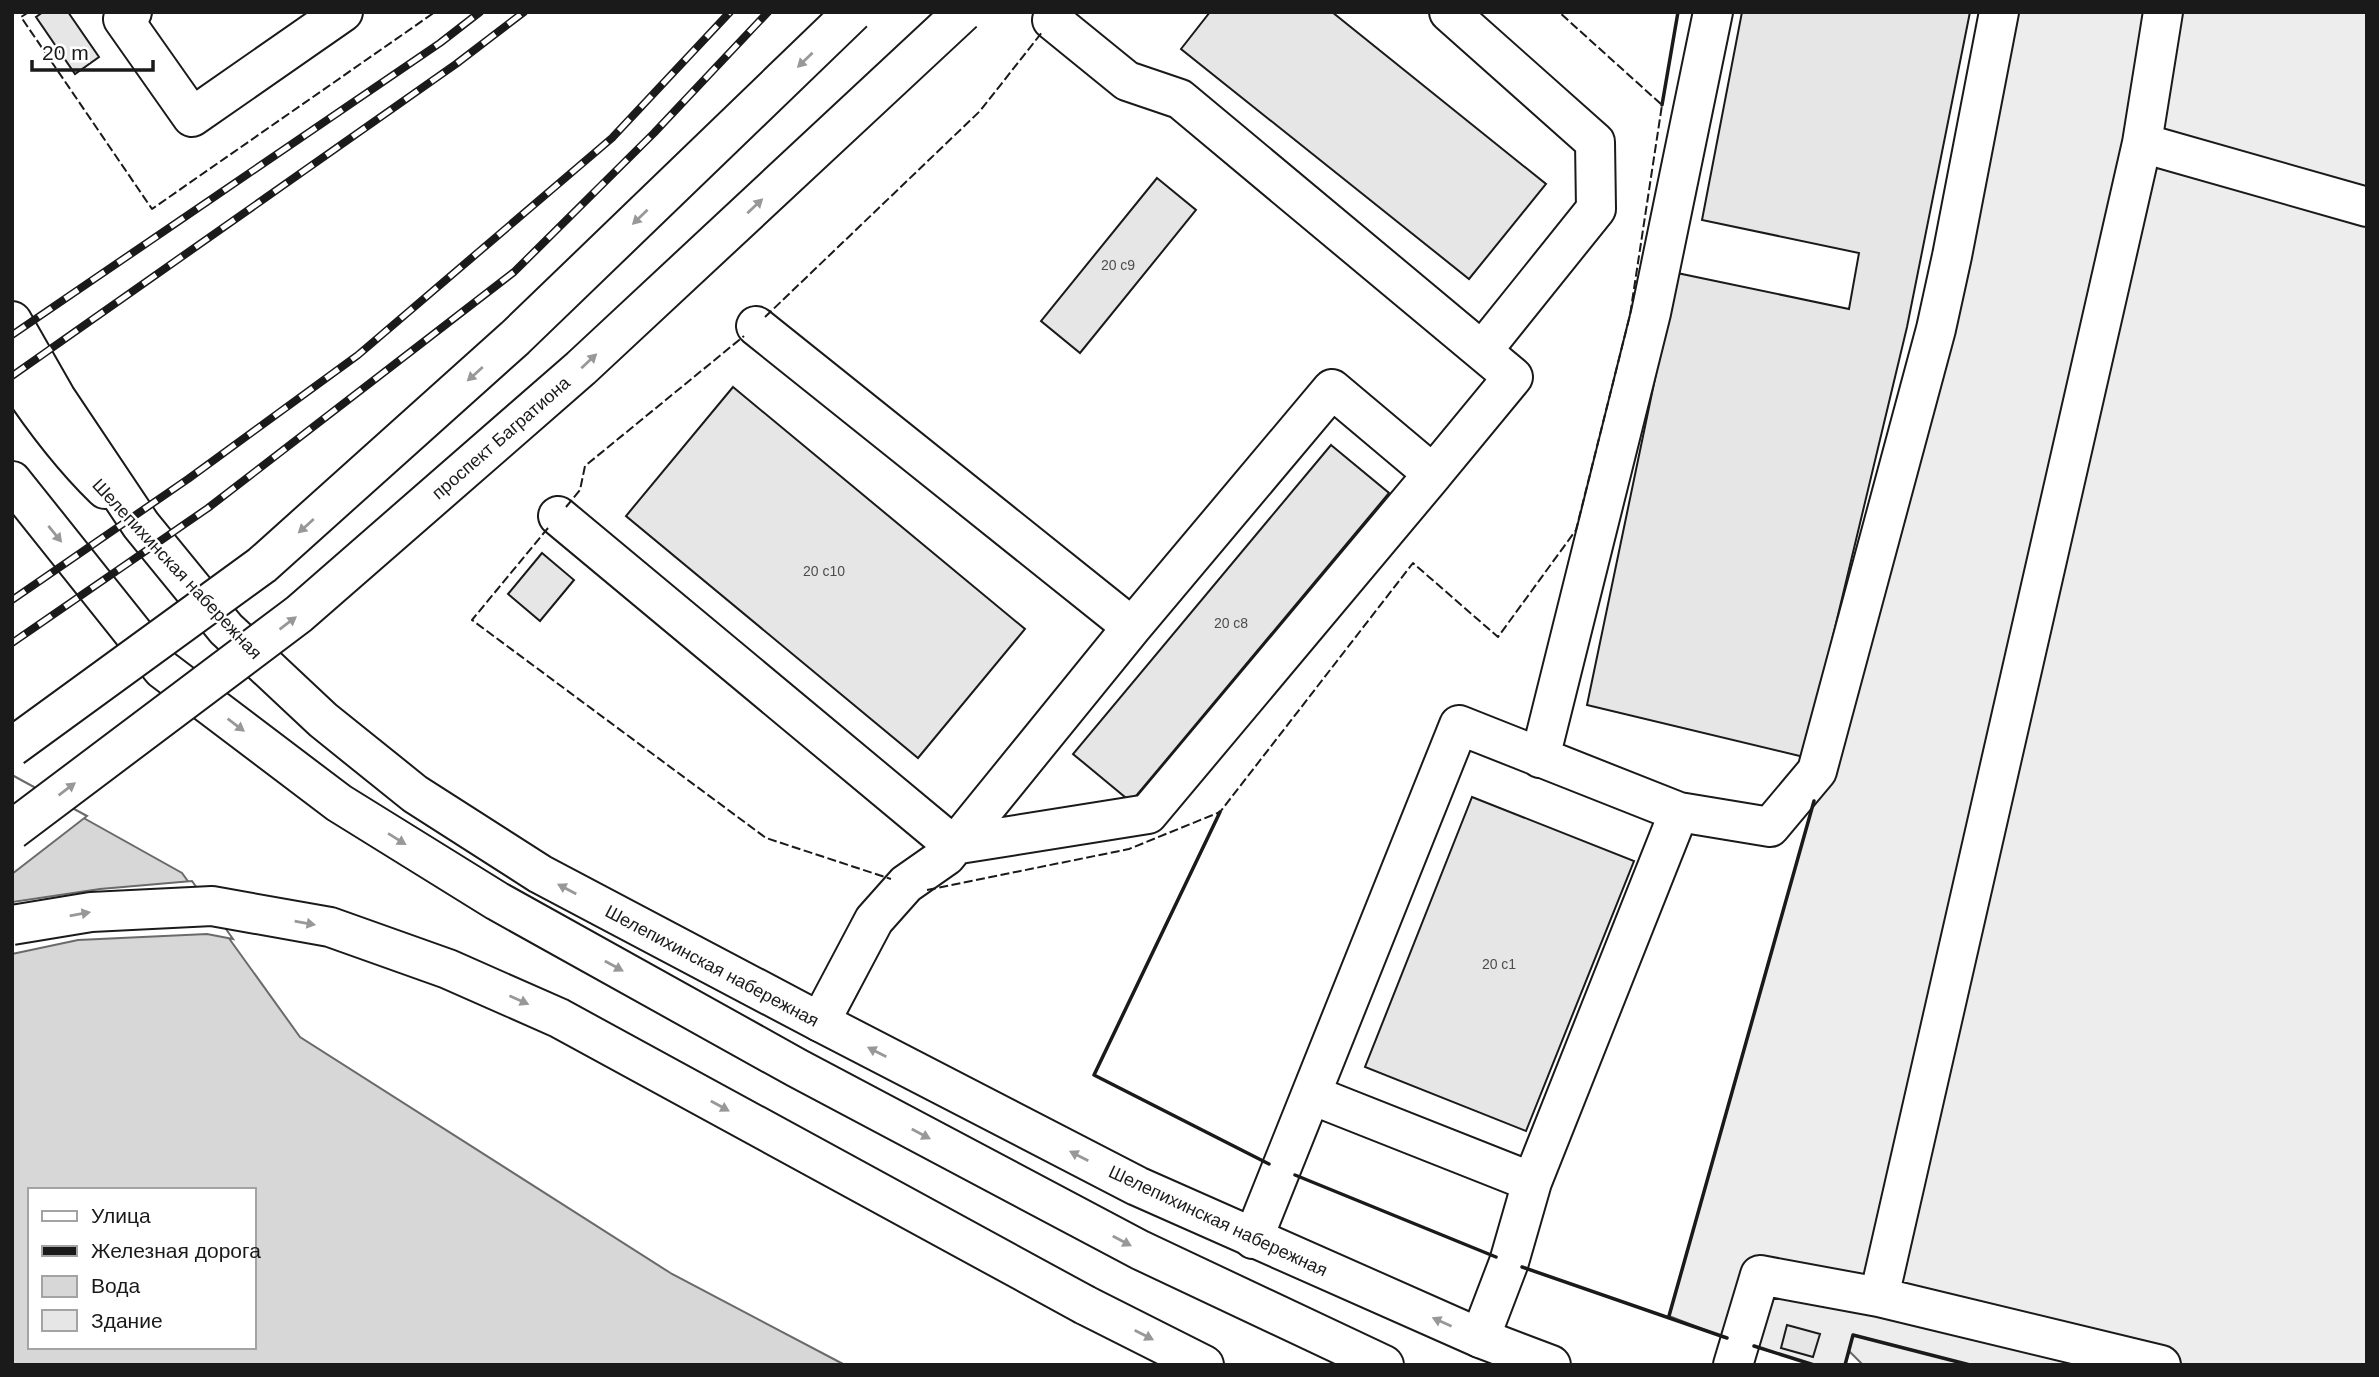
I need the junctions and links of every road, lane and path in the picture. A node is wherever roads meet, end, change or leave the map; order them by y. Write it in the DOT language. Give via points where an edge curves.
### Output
graph roads {
  1 [pos="132,12"];
  2 [pos="343,12"];
  3 [pos="853,12"];
  4 [pos="963,12"];
  5 [pos="1449,12"];
  6 [pos="1713,12"];
  7 [pos="1999,12"];
  8 [pos="2163,12"];
  9 [pos="1052,20"];
  10 [pos="2142,143"];
  11 [pos="2367,207"];
  12 [pos="12,321"];
  13 [pos="756,327"];
  14 [pos="1482,351"];
  15 [pos="12,372"];
  16 [pos="1433,474"];
  17 [pos="12,481"];
  18 [pos="558,516"];
  19 [pos="141,525"];
  20 [pos="1132,627"];
  21 [pos="12,747"];
  22 [pos="1540,758"];
  23 [pos="1679,812"];
  24 [pos="12,830"];
  25 [pos="953,845"];
  26 [pos="12,925"];
  27 [pos="820,1023"];
  28 [pos="1312,1095"];
  29 [pos="1532,1182"];
  30 [pos="1253,1239"];
  31 [pos="1878,1297"];
  32 [pos="1480,1338"];
  33 [pos="1204,1365"];
  34 [pos="1384,1365"];
  35 [pos="1551,1365"];
  36 [pos="1733,1365"];
  37 [pos="2161,1365"];
  1 -- 2 [label="main road" via="123,19 192,117"];
  3 -- 21 [label="main road, one-way, bridge" via="515,338 262,565"];
  24 -- 4 [label="main road, проспект Багратиона, one-way, bridge" via="299,614 582,368"];
  5 -- 14 [label="main road" via="1595,142 1596,209"];
  6 -- 22 [label="main road" via="1651,313"];
  7 -- 23 [label="main road" via="1936,330 1817,771 1770,827"];
  8 -- 10 [label="main road"];
  9 -- 14 [label="main road" via="1127,81 1180,99"];
  10 -- 11 [label="main road"];
  10 -- 31 [label="main road"];
  12 -- 19 [label="main road" via="56,398"];
  13 -- 20 [label="main road"];
  14 -- 16 [label="main road" via="1513,377"];
  15 -- 19 [label="main road, Шелепихинская набережная" via="78,463"];
  16 -- 20 [label="main road" via="1332,389"];
  16 -- 25 [label="main road" via="1148,814"];
  17 -- 34 [label="main road, one-way" via="162,669 339,803 498,901 797,1068 1140,1250"];
  18 -- 25 [label="main road"];
  27 -- 19 [label="main road, Шелепихинская набережная, one-way" via="540,874 415,793 323,720 226,629"];
  20 -- 25 [label="main road"];
  22 -- 23 [label="main road"];
  22 -- 28 [label="main road" via="1459,725"];
  23 -- 29 [label="main road"];
  25 -- 27 [label="main road" via="946,856 906,884 874,920"];
  26 -- 33 [label="main road, one-way, bridge" via="91,912 212,906 330,927 448,969 559,1018 1085,1305"];
  30 -- 27 [label="main road, Шелепихинская набережная, one-way" via="1137,1186"];
  28 -- 29 [label="main road"];
  28 -- 30 [label="main road"];
  29 -- 32 [label="main road"];
  32 -- 30 [label="main road, Шелепихинская набережная, one-way"];
  31 -- 36 [label="main road" via="1760,1275"];
  31 -- 37 [label="main road"];
  32 -- 35 [label="main road, Шелепихинская набережная"];
}
